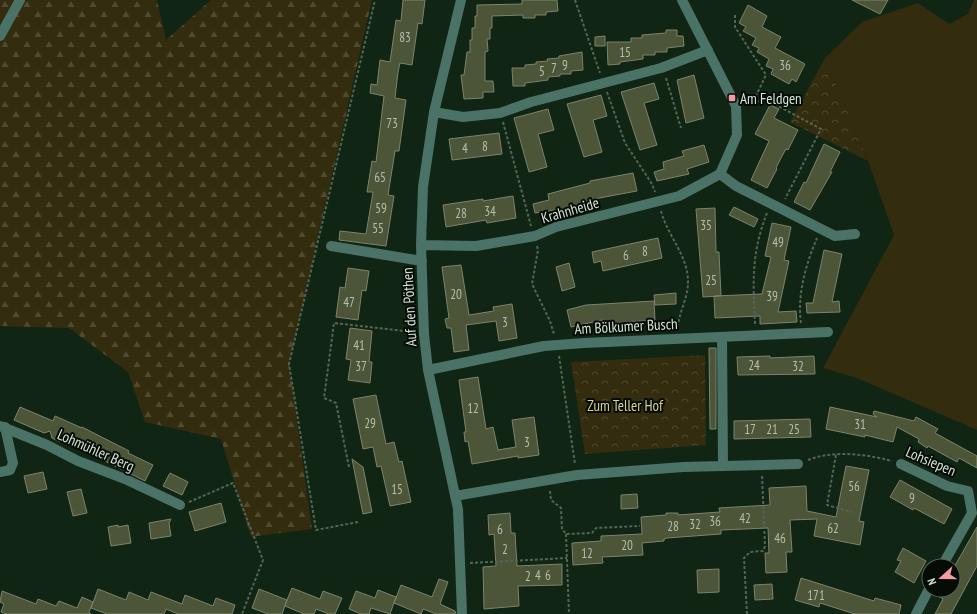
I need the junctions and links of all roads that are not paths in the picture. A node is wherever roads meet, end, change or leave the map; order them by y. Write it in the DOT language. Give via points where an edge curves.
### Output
graph roads {
  1 [pos="20,0"];
  2 [pos="461,0"];
  3 [pos="682,0"];
  4 [pos="0,36"];
  5 [pos="708,50"];
  6 [pos="434,112"];
  7 [pos="720,174"];
  8 [pos="855,234"];
  9 [pos="421,245"];
  10 [pos="331,246"];
  11 [pos="422,261"];
  12 [pos="828,332"];
  13 [pos="722,337"];
  14 [pos="428,370"];
  15 [pos="2,426"];
  16 [pos="798,464"];
  17 [pos="901,464"];
  18 [pos="723,466"];
  19 [pos="0,472"];
  20 [pos="455,496"];
  21 [pos="180,506"];
  22 [pos="947,558"];
  23 [pos="925,598"];
  24 [pos="462,614"];
  25 [pos="916,614"];
  1 -- 4 [label="street"];
  2 -- 6 [label="street, Auf den Pöthen"];
  3 -- 5 [label="street"];
  5 -- 6 [label="street" via="663,67 531,102 500,114 463,117"];
  5 -- 7 [label="street" via="736,106 737,135"];
  6 -- 9 [label="street, Auf den Pöthen" via="424,187"];
  7 -- 8 [label="street" via="736,186 822,230 836,236"];
  7 -- 9 [label="street, Krahnheide" via="679,196 556,227 535,236 476,246"];
  9 -- 11 [label="street, Auf den Pöthen"];
  10 -- 11 [label="street"];
  11 -- 14 [label="street, Auf den Pöthen" via="424,334"];
  12 -- 13 [label="street, Am Bölkumer Busch"];
  13 -- 14 [label="street, Am Bölkumer Busch" via="544,346"];
  13 -- 18 [label="street"];
  14 -- 20 [label="street, Auf den Pöthen"];
  15 -- 19 [label="street" via="13,463 10,470"];
  15 -- 21 [label="street, Lohmühler Berg" via="78,461 125,479"];
  16 -- 18 [label="street"];
  17 -- 22 [label="street, Lohsiepen" via="947,486 968,491 972,513"];
  18 -- 20 [label="street" via="577,475"];
  20 -- 24 [label="street, Auf den Pöthen" via="458,509"];
  23 -- 25 [label="street"];
}
